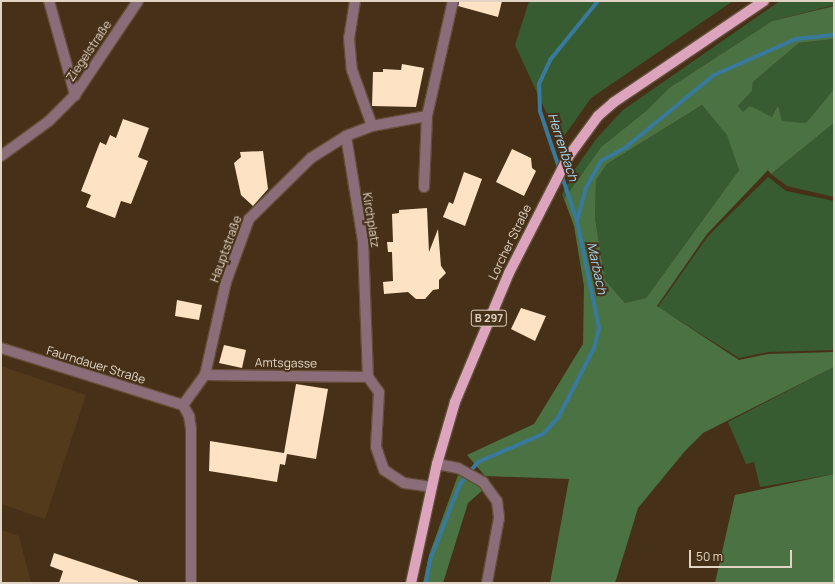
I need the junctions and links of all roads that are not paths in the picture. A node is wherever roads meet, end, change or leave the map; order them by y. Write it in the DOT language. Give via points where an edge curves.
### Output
graph roads {
  1 [pos="49,1"];
  2 [pos="138,1"];
  3 [pos="355,1"];
  4 [pos="453,1"];
  5 [pos="764,1"];
  6 [pos="75,95"];
  7 [pos="427,116"];
  8 [pos="372,126"];
  9 [pos="346,136"];
  10 [pos="1,156"];
  11 [pos="424,187"];
  12 [pos="1,348"];
  13 [pos="205,375"];
  14 [pos="368,377"];
  15 [pos="183,405"];
  16 [pos="437,464"];
  17 [pos="432,487"];
  18 [pos="191,583"];
  19 [pos="411,583"];
  20 [pos="487,583"];
  1 -- 6 [label="street"];
  2 -- 6 [label="street, Ziegelstraße"];
  3 -- 8 [label="street" via="349,38 352,70"];
  4 -- 7 [label="street"];
  5 -- 16 [label="main road, Lorcher Straße / B 297" via="614,102 598,116 574,146 556,178 475,349 455,402"];
  6 -- 10 [label="street, Ziegelstraße" via="49,121"];
  7 -- 8 [label="street, Hauptstraße"];
  7 -- 11 [label="street"];
  8 -- 9 [label="street, Hauptstraße"];
  9 -- 13 [label="street, Hauptstraße" via="311,158 249,218 226,282"];
  9 -- 14 [label="street, Kirchplatz" via="363,240"];
  12 -- 15 [label="street, Faurndauer Straße"];
  13 -- 14 [label="street, Amtsgasse"];
  13 -- 15 [label="street, Hauptstraße"];
  14 -- 17 [label="street" via="379,392 376,447 384,470 404,483"];
  15 -- 18 [label="street" via="189,416 191,430"];
  16 -- 17 [label="main road, Lorcher Straße / B 297"];
  16 -- 20 [label="street" via="458,468 483,482 497,501 499,518"];
  17 -- 19 [label="main road, Lorcher Straße / B 297"];
}
